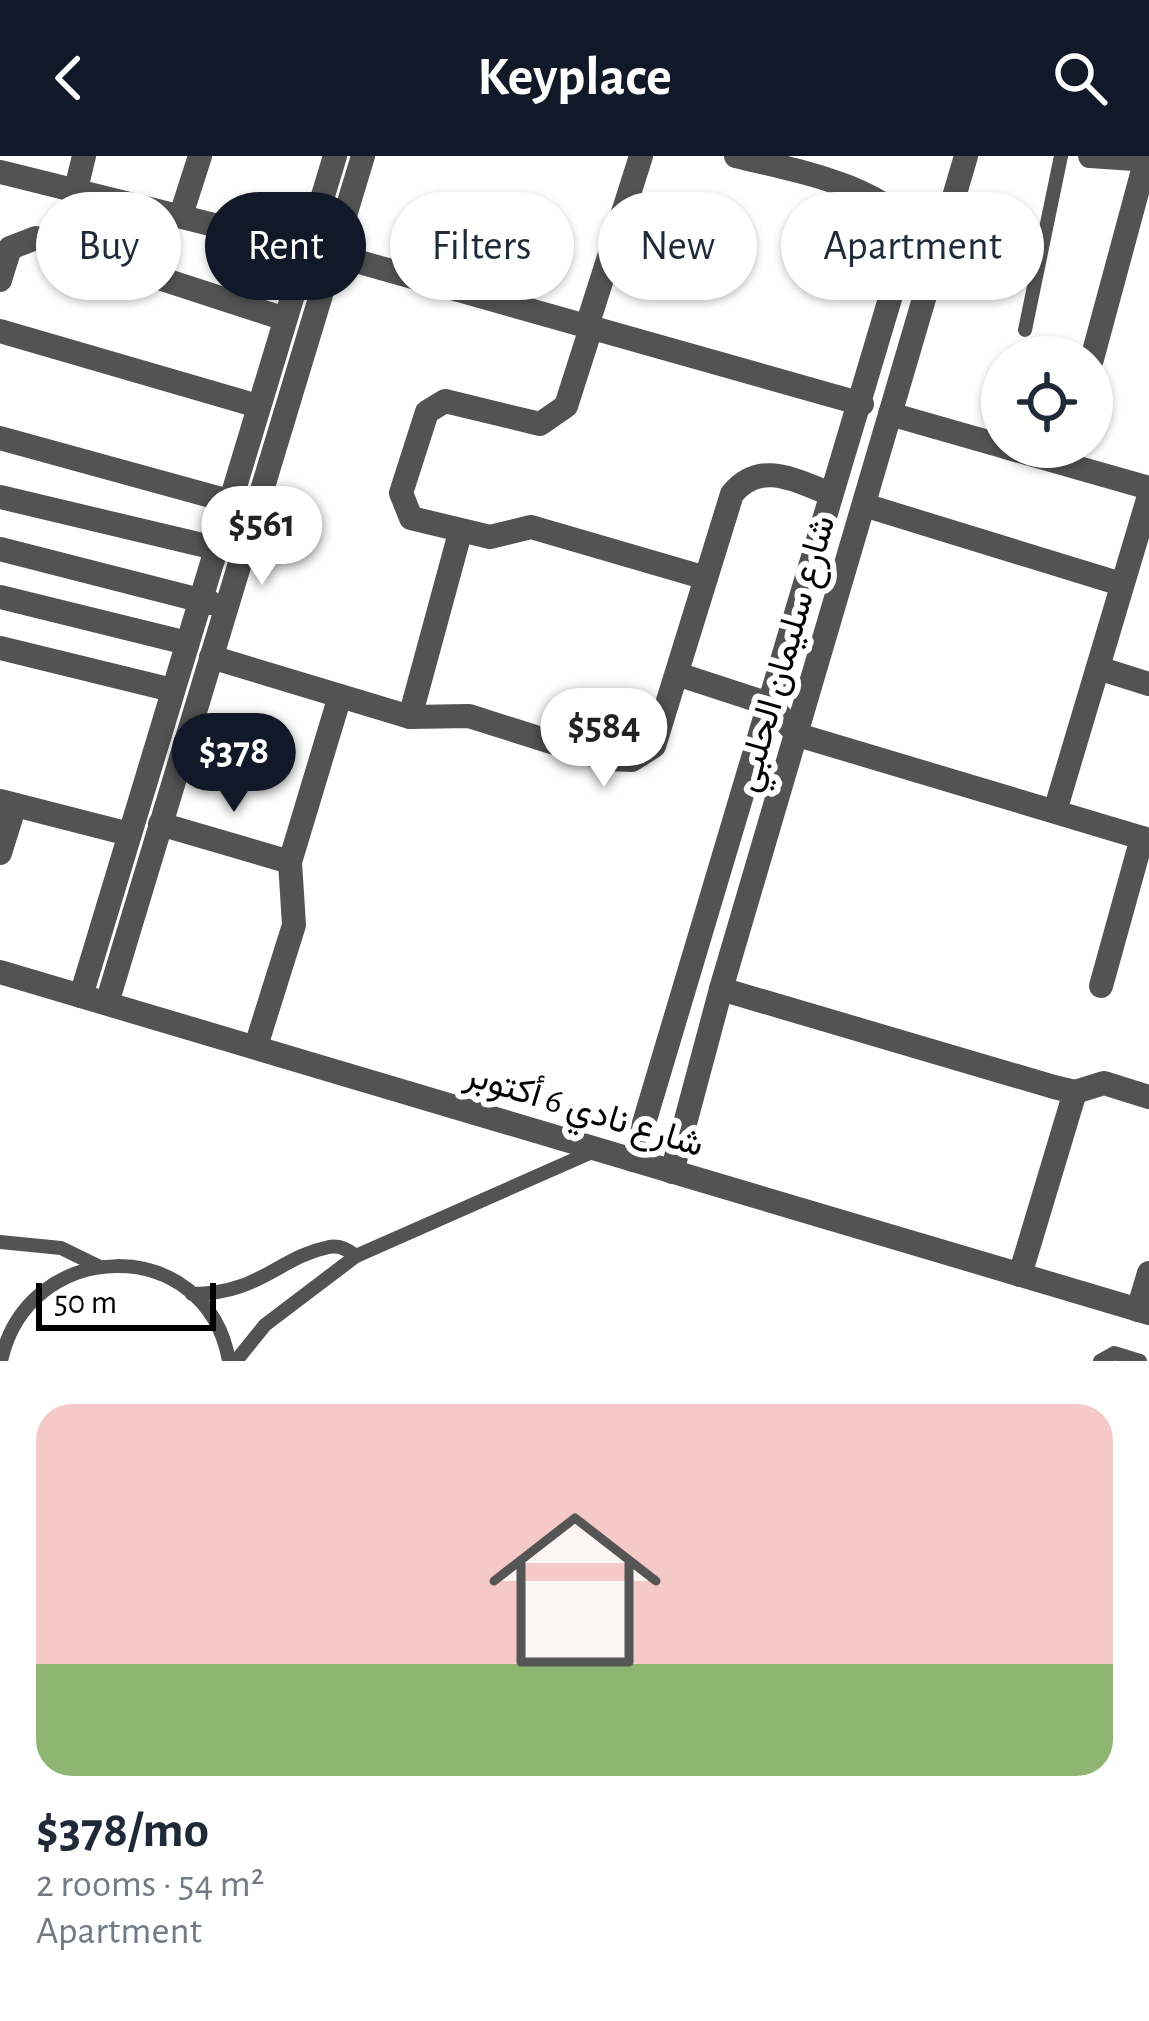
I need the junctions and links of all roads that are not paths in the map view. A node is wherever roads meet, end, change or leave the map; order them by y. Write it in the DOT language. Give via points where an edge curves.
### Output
graph roads {
  1 [pos="85,156"];
  2 [pos="200,156"];
  3 [pos="335,156"];
  4 [pos="363,156"];
  5 [pos="640,156"];
  6 [pos="736,156"];
  7 [pos="966,156"];
  8 [pos="1061,156"];
  9 [pos="1090,156"];
  10 [pos="1148,159"];
  11 [pos="0,172"];
  12 [pos="76,189"];
  13 [pos="88,192"];
  14 [pos="329,192"];
  15 [pos="346,192"];
  16 [pos="858,192"];
  17 [pos="954,192"];
  18 [pos="181,215"];
  19 [pos="205,221"];
  20 [pos="366,264"];
  21 [pos="0,280"];
  22 [pos="294,300"];
  23 [pos="306,300"];
  24 [pos="891,300"];
  25 [pos="922,300"];
  26 [pos="285,319"];
  27 [pos="589,327"];
  28 [pos="1025,330"];
  29 [pos="0,331"];
  30 [pos="1098,336"];
  31 [pos="862,404"];
  32 [pos="258,406"];
  33 [pos="890,414"];
  34 [pos="0,438"];
  35 [pos="981,440"];
  36 [pos="1095,468"];
  37 [pos="1149,492"];
  38 [pos="831,494"];
  39 [pos="0,496"];
  40 [pos="229,501"];
  41 [pos="864,505"];
  42 [pos="460,532"];
  43 [pos="215,548"];
  44 [pos="0,549"];
  45 [pos="706,578"];
  46 [pos="1121,584"];
  47 [pos="0,597"];
  48 [pos="200,600"];
  49 [pos="225,607"];
  50 [pos="187,643"];
  51 [pos="0,648"];
  52 [pos="211,657"];
  53 [pos="1098,668"];
  54 [pos="676,674"];
  55 [pos="1149,684"];
  56 [pos="172,690"];
  57 [pos="340,696"];
  58 [pos="769,704"];
  59 [pos="410,717"];
  60 [pos="798,735"];
  61 [pos="7,803"];
  62 [pos="1055,812"];
  63 [pos="160,824"];
  64 [pos="129,834"];
  65 [pos="1146,839"];
  66 [pos="0,853"];
  67 [pos="290,862"];
  68 [pos="0,971"];
  69 [pos="1101,986"];
  70 [pos="721,988"];
  71 [pos="81,996"];
  72 [pos="107,1003"];
  73 [pos="256,1046"];
  74 [pos="1075,1093"];
  75 [pos="1149,1097"];
  76 [pos="598,1149"];
  77 [pos="633,1160"];
  78 [pos="672,1172"];
  79 [pos="0,1242"];
  80 [pos="356,1256"];
  81 [pos="98,1266"];
  82 [pos="1149,1273"];
  83 [pos="1020,1275"];
  84 [pos="193,1294"];
  85 [pos="1143,1312"];
  86 [pos="1,1361"];
  87 [pos="232,1361"];
  88 [pos="1100,1361"];
  89 [pos="1140,1361"];
  1 -- 12 [label="street"];
  2 -- 18 [label="street"];
  3 -- 14 [label="street"];
  4 -- 15 [label="street"];
  5 -- 27 [label="street"];
  6 -- 16 [label="street"];
  7 -- 17 [label="street, شارع سليمان الحلبي"];
  8 -- 28 [label="lane"];
  9 -- 10 [label="street"];
  10 -- 30 [label="street"];
  11 -- 12 [label="street"];
  12 -- 13 [label="street"];
  18 -- 19 [label="street"];
  20 -- 27 [label="street"];
  21 -- 26 [label="street" via="10,248 36,238"];
  22 -- 26 [label="street"];
  23 -- 49 [label="street"];
  24 -- 31 [label="street, شارع سليمان الحلبي"];
  25 -- 33 [label="street, شارع سليمان الحلبي"];
  26 -- 32 [label="street"];
  27 -- 31 [label="street"];
  27 -- 42 [label="street" via="566,406 540,424 445,401 427,412 400,493 411,518"];
  29 -- 32 [label="street"];
  31 -- 38 [label="street, شارع سليمان الحلبي"];
  32 -- 40 [label="street"];
  33 -- 35 [label="street"];
  33 -- 41 [label="street, شارع سليمان الحلبي"];
  34 -- 40 [label="street"];
  36 -- 37 [label="street"];
  37 -- 46 [label="street"];
  38 -- 45 [label="street" via="767,472 741,483"];
  38 -- 58 [label="street, شارع سليمان الحلبي"];
  39 -- 43 [label="street"];
  40 -- 43 [label="street"];
  41 -- 46 [label="street"];
  41 -- 60 [label="street, شارع سليمان الحلبي"];
  42 -- 45 [label="street" via="490,537 531,527"];
  42 -- 59 [label="street"];
  43 -- 48 [label="street"];
  44 -- 48 [label="street"];
  45 -- 54 [label="street"];
  46 -- 53 [label="street"];
  47 -- 50 [label="street"];
  48 -- 49 [label="street"];
  48 -- 50 [label="street"];
  49 -- 52 [label="street"];
  50 -- 56 [label="street"];
  51 -- 56 [label="street"];
  52 -- 57 [label="street"];
  52 -- 63 [label="street"];
  53 -- 55 [label="street"];
  53 -- 62 [label="street"];
  54 -- 58 [label="street"];
  54 -- 59 [label="street" via="654,746 632,760 605,759 469,716"];
  56 -- 64 [label="street"];
  57 -- 59 [label="street"];
  57 -- 67 [label="street"];
  58 -- 60 [label="street"];
  58 -- 77 [label="street, شارع سليمان الحلبي"];
  60 -- 62 [label="street"];
  60 -- 70 [label="street, شارع سليمان الحلبي"];
  61 -- 64 [label="street"];
  61 -- 66 [label="street"];
  62 -- 65 [label="street"];
  63 -- 67 [label="street"];
  63 -- 72 [label="street"];
  64 -- 71 [label="street"];
  65 -- 69 [label="street"];
  67 -- 73 [label="street" via="294,925"];
  68 -- 71 [label="street, شارع نادي 6 أكتوبر"];
  70 -- 74 [label="street"];
  70 -- 78 [label="street, شارع سليمان الحلبي"];
  71 -- 72 [label="street, شارع نادي 6 أكتوبر"];
  72 -- 73 [label="street, شارع نادي 6 أكتوبر"];
  73 -- 76 [label="street, شارع نادي 6 أكتوبر"];
  74 -- 75 [label="street" via="1104,1083"];
  74 -- 83 [label="street"];
  76 -- 77 [label="street, شارع نادي 6 أكتوبر"];
  76 -- 80 [label="lane"];
  77 -- 78 [label="street, شارع نادي 6 أكتوبر"];
  78 -- 83 [label="street, شارع نادي 6 أكتوبر"];
  79 -- 81 [label="lane" via="61,1248"];
  80 -- 84 [label="lane" via="325,1248 245,1288"];
  80 -- 87 [label="lane" via="265,1325"];
  81 -- 84 [label="lane" via="139,1268"];
  81 -- 86 [label="lane" via="39,1293 12,1327"];
  82 -- 85 [label="street"];
  83 -- 85 [label="street, شارع نادي 6 أكتوبر"];
  84 -- 87 [label="lane"];
  88 -- 89 [label="lane" via="1114,1353"];
}
